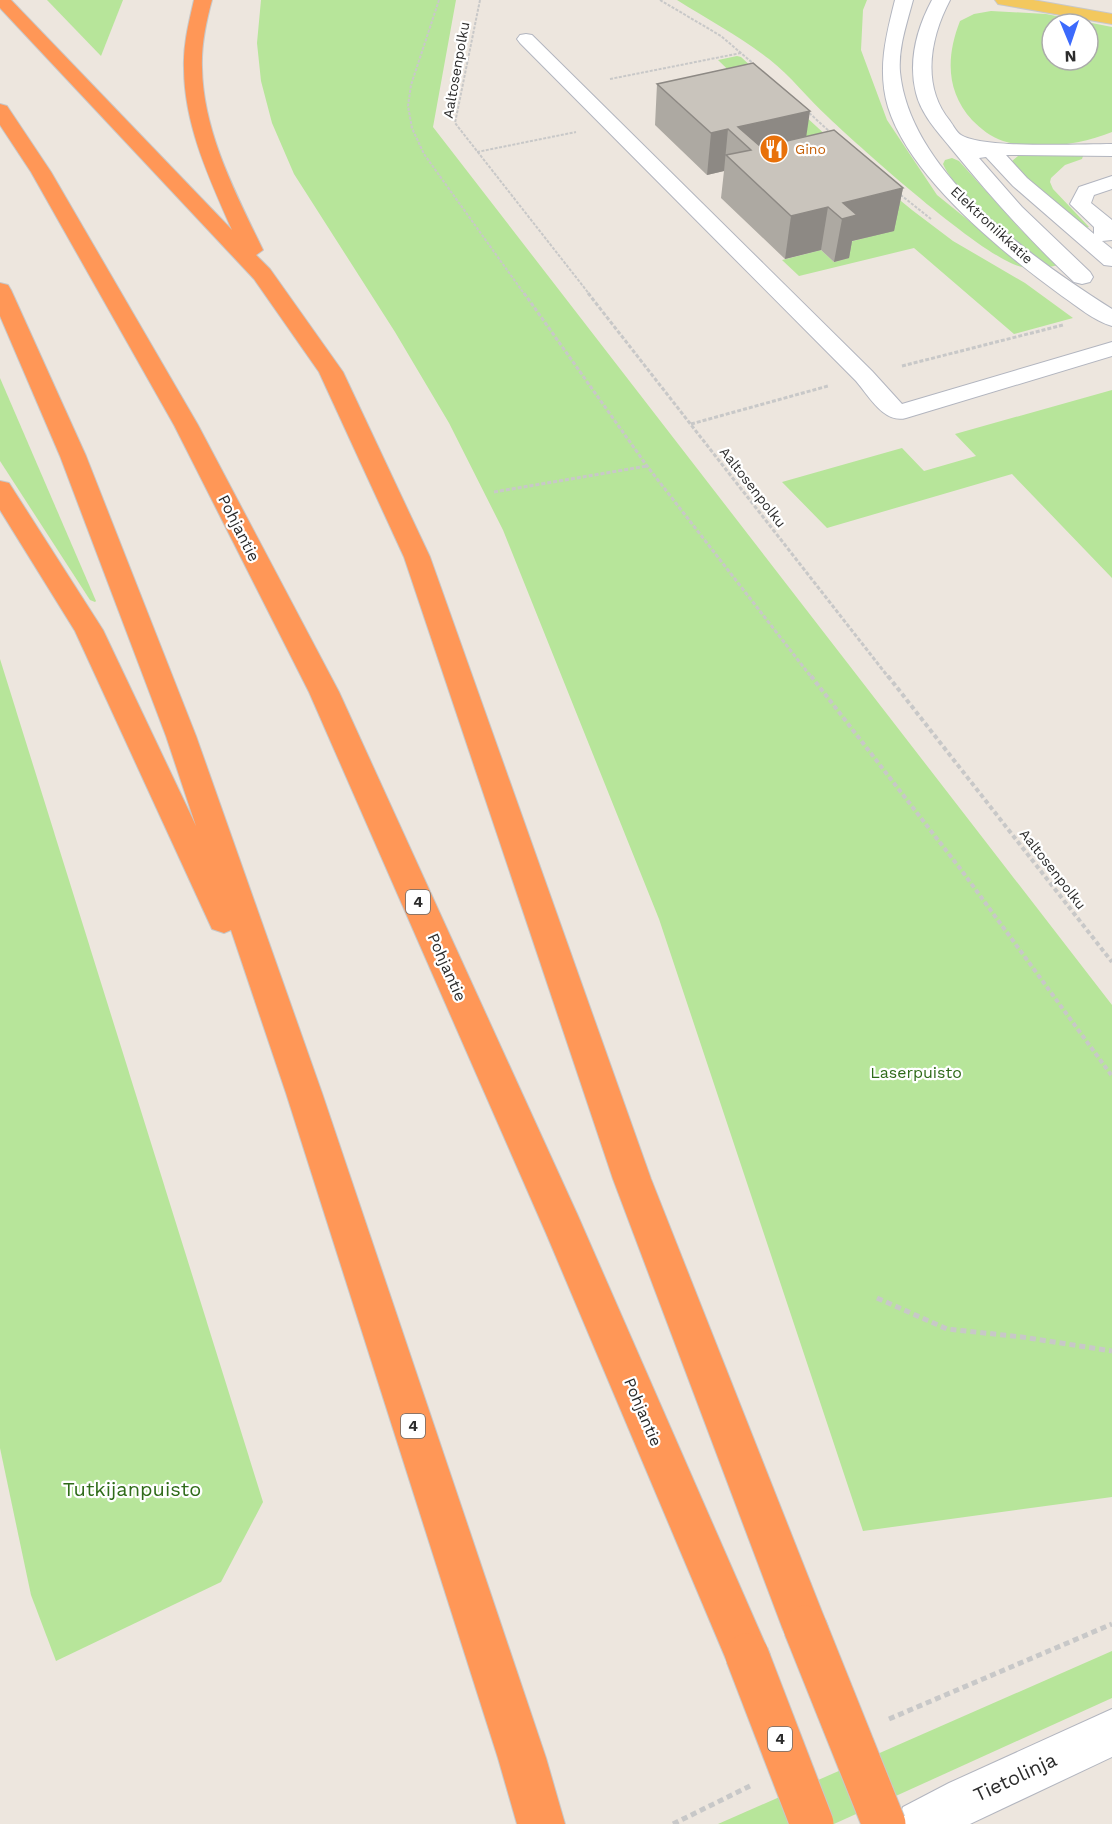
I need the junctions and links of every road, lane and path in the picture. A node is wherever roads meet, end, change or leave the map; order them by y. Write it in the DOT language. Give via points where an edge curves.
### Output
graph roads {
  1 [pos="2,0"];
  2 [pos="203,0"];
  3 [pos="439,0"];
  4 [pos="480,0"];
  5 [pos="660,0"];
  6 [pos="904,0"];
  7 [pos="941,0"];
  8 [pos="1004,0"];
  9 [pos="1099,0"];
  10 [pos="1112,3"];
  11 [pos="1112,19"];
  12 [pos="526,39"];
  13 [pos="741,53"];
  14 [pos="758,68"];
  15 [pos="573,86"];
  16 [pos="799,104"];
  17 [pos="0,110"];
  18 [pos="612,125"];
  19 [pos="833,135"];
  20 [pos="953,138"];
  21 [pos="990,149"];
  22 [pos="1112,150"];
  23 [pos="477,152"];
  24 [pos="966,156"];
  25 [pos="927,159"];
  26 [pos="891,187"];
  27 [pos="1107,189"];
  28 [pos="933,221"];
  29 [pos="1108,257"];
  30 [pos="262,274"];
  31 [pos="0,290"];
  32 [pos="1112,317"];
  33 [pos="1112,350"];
  34 [pos="646,466"];
  35 [pos="0,489"];
  36 [pos="494,492"];
  37 [pos="1112,962"];
  38 [pos="1112,1076"];
  39 [pos="304,1093"];
  40 [pos="878,1298"];
  41 [pos="1112,1351"];
  42 [pos="1112,1624"];
  43 [pos="882,1722"];
  44 [pos="1112,1733"];
  45 [pos="542,1824"];
  46 [pos="812,1824"];
  47 [pos="884,1824"];
  48 [pos="920,1824"];
  1 -- 30 [label="highway"];
  2 -- 30 [label="highway" via="196,28 193,76 203,129 231,206"];
  3 -- 34 [label="path" via="410,80 407,99 412,131 424,154"];
  4 -- 23 [label="path, Aaltosenpolku" via="455,123"];
  5 -- 13 [label="path" via="721,36"];
  6 -- 25 [label="street, Elektroniikkatie" via="890,73 898,107"];
  7 -- 20 [label="street, Elektroniikkatie" via="923,46 922,75 930,106"];
  8 -- 11 [label="main road"];
  9 -- 10 [label="main road"];
  12 -- 15 [label="street"];
  13 -- 14 [label="path"];
  13 -- 15 [label="path"];
  15 -- 18 [label="street"];
  16 -- 19 [label="path"];
  17 -- 46 [label="highway, Pohjantie / 4, bridge" via="41,172 186,425 324,692 564,1229 747,1655"];
  18 -- 23 [label="path"];
  18 -- 33 [label="street" via="897,413"];
  20 -- 21 [label="street"];
  20 -- 24 [label="street, Elektroniikkatie"];
  21 -- 22 [label="street"];
  21 -- 24 [label="street"];
  21 -- 29 [label="street" via="1020,182"];
  23 -- 37 [label="path, Aaltosenpolku"];
  24 -- 25 [label="street"];
  24 -- 32 [label="street, Elektroniikkatie" via="1010,210 1096,290"];
  25 -- 32 [label="street, Elektroniikkatie" via="970,209 1072,295"];
  26 -- 28 [label="path"];
  27 -- 29 [label="street" via="1086,191 1080,204 1105,225"];
  30 -- 47 [label="highway, bridge" via="331,372 417,557 632,1179"];
  31 -- 39 [label="highway, 4" via="73,456 177,726"];
  34 -- 36 [label="path"];
  34 -- 38 [label="path" via="962,871"];
  35 -- 39 [label="highway" via="89,630"];
  39 -- 45 [label="highway, 4"];
  40 -- 41 [label="path" via="947,1329"];
  42 -- 43 [label="path"];
  44 -- 48 [label="street, Tietolinja"];
}
